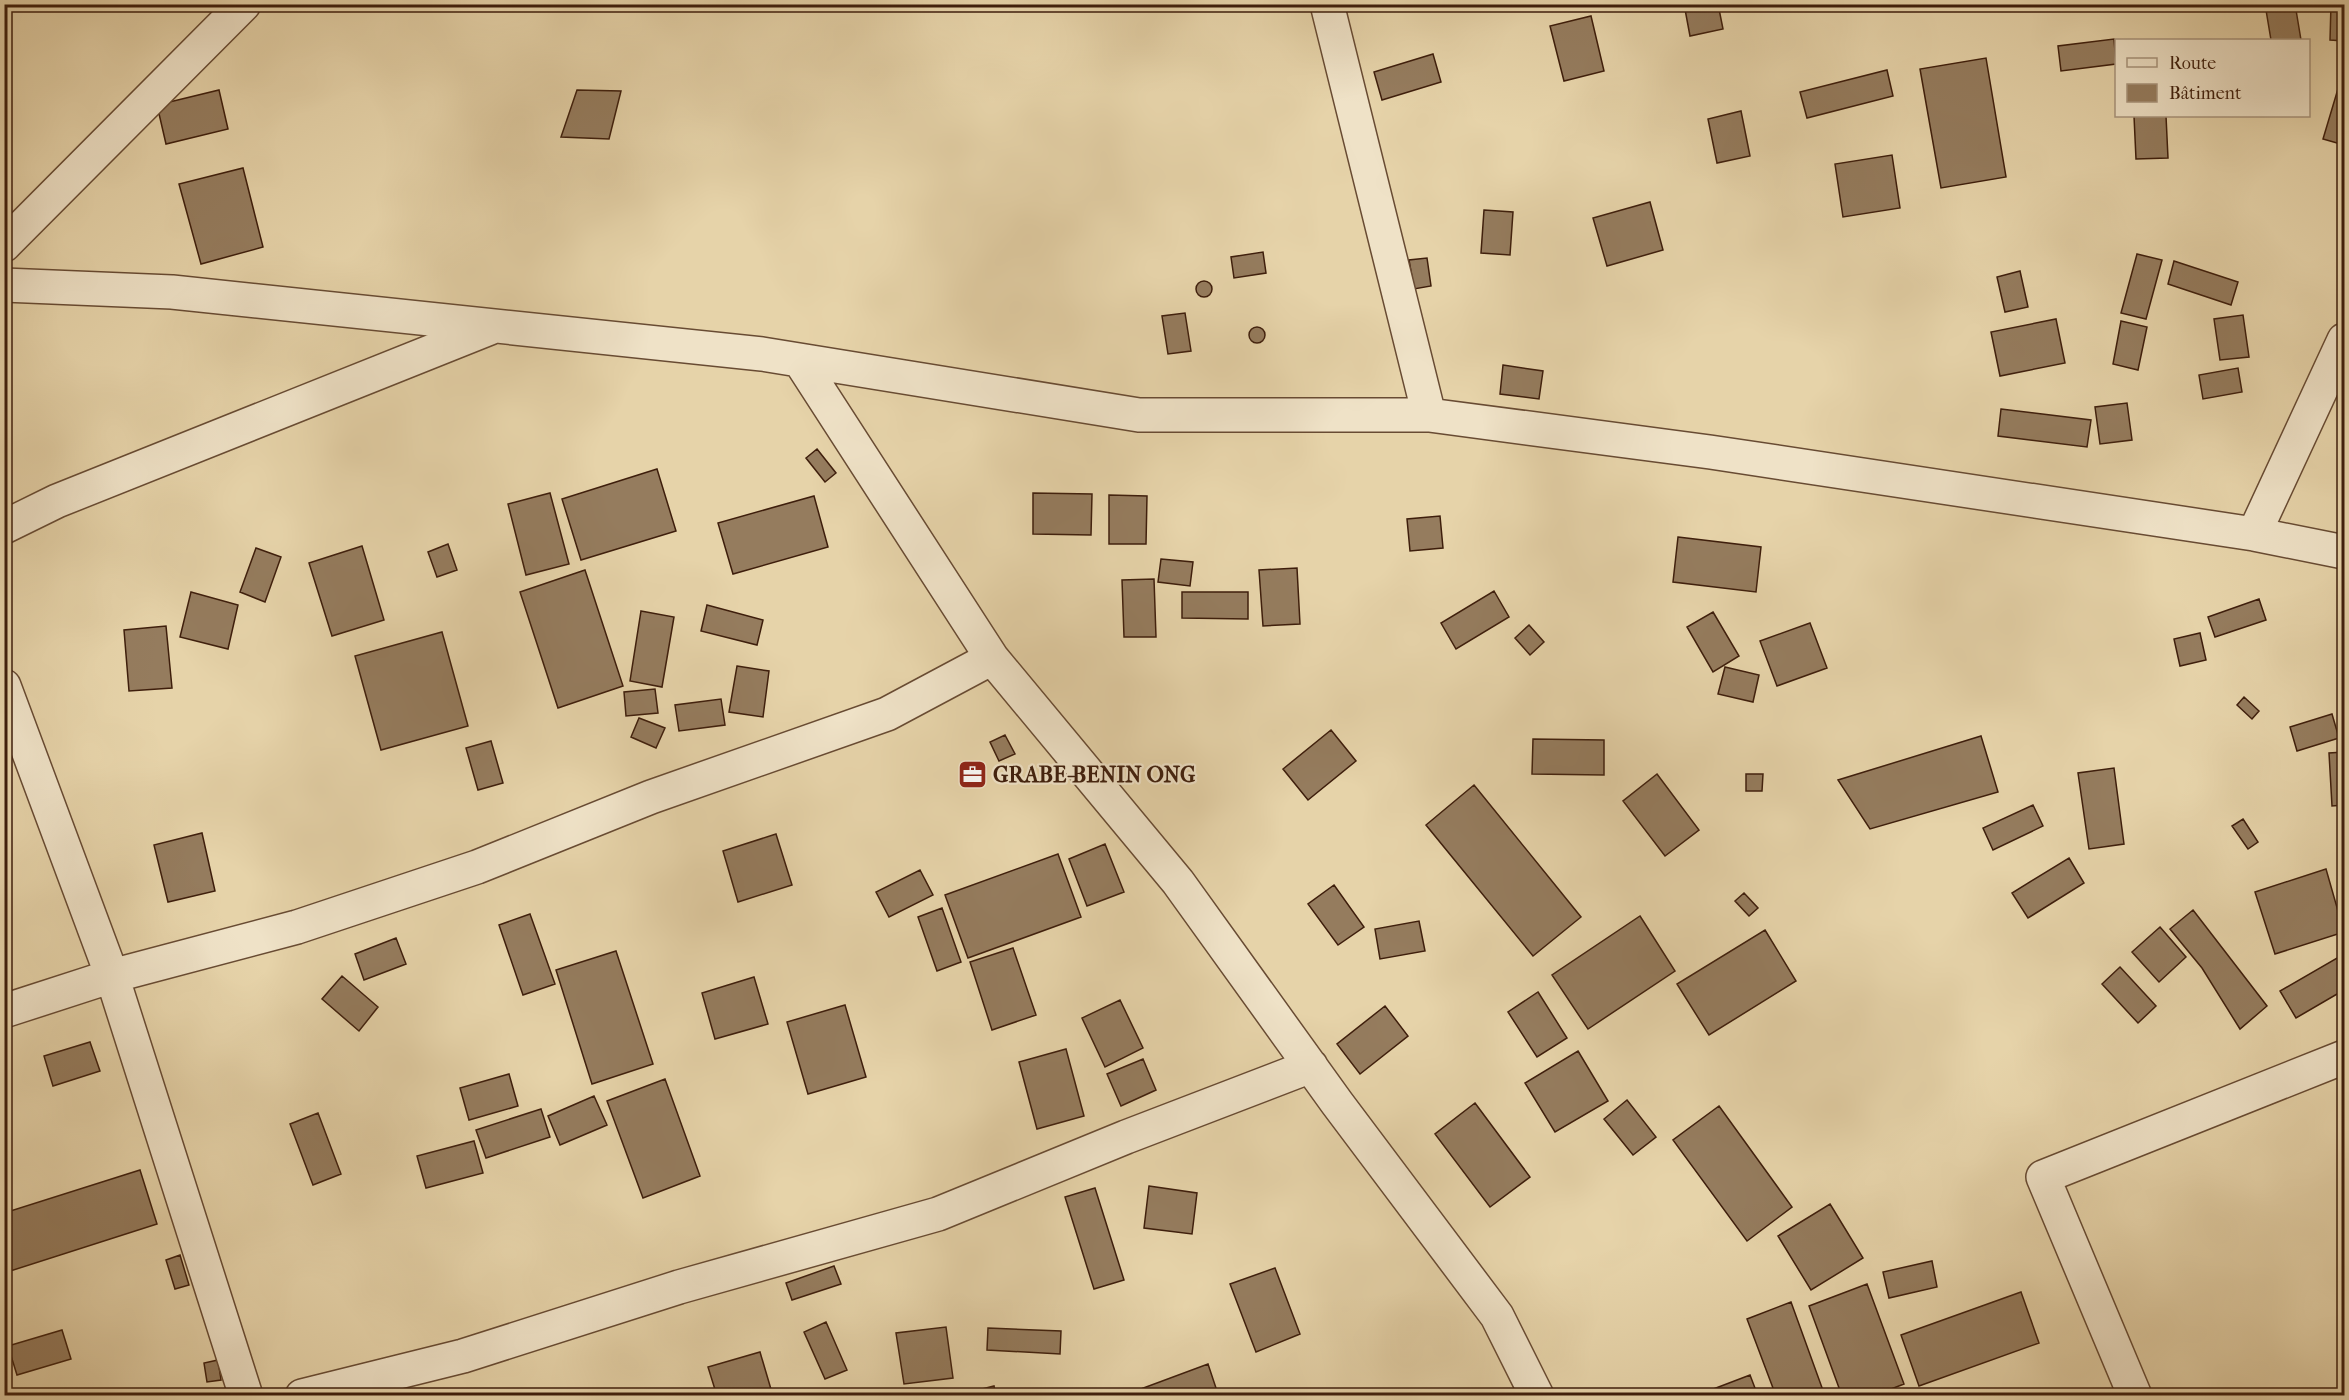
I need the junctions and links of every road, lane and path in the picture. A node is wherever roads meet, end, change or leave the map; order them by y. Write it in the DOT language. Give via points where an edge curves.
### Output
graph roads {
  1 [pos="244,4"];
  2 [pos="1327,4"];
  3 [pos="4,245"];
  4 [pos="4,285"];
  5 [pos="494,326"];
  6 [pos="2344,340"];
  7 [pos="800,361"];
  8 [pos="1429,415"];
  9 [pos="4,527"];
  10 [pos="2254,534"];
  11 [pos="2344,552"];
  12 [pos="992,658"];
  13 [pos="4,686"];
  14 [pos="112,975"];
  15 [pos="4,1011"];
  16 [pos="2344,1058"];
  17 [pos="1311,1066"];
  18 [pos="246,1395"];
  19 [pos="302,1395"];
  20 [pos="1537,1395"];
  21 [pos="2135,1395"];
  1 -- 3 [label="street"];
  2 -- 8 [label="street"];
  4 -- 5 [label="street" via="172,292"];
  5 -- 7 [label="street"];
  5 -- 9 [label="street" via="57,501"];
  6 -- 10 [label="street"];
  7 -- 8 [label="street" via="1139,415"];
  7 -- 12 [label="street"];
  8 -- 10 [label="street" via="1710,452"];
  10 -- 11 [label="street"];
  12 -- 14 [label="street" via="886,714 651,797 477,867 297,927"];
  12 -- 17 [label="street" via="1178,882"];
  13 -- 14 [label="street"];
  14 -- 15 [label="street"];
  14 -- 18 [label="street"];
  16 -- 21 [label="street" via="2043,1177"];
  17 -- 19 [label="street" via="938,1214 679,1287 463,1356"];
  17 -- 20 [label="street" via="1497,1316"];
}
